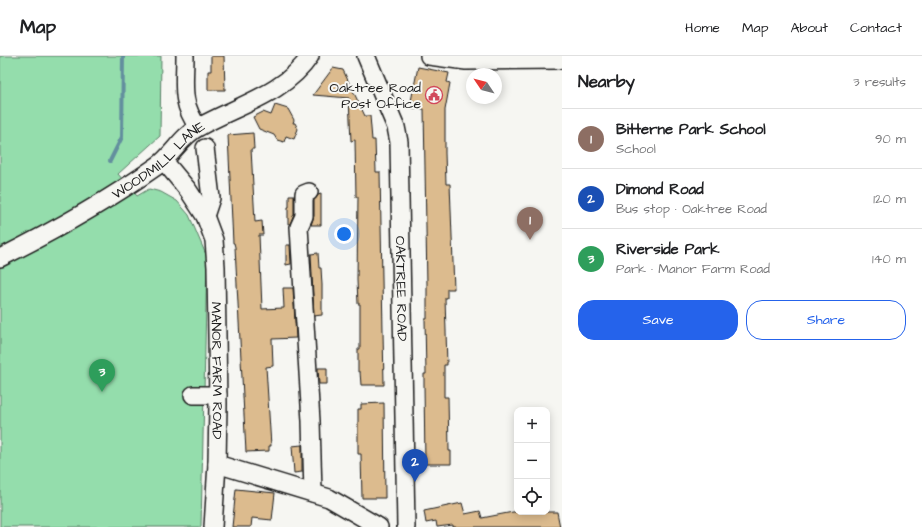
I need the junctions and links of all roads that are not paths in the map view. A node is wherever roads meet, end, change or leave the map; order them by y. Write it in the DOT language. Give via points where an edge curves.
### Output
graph roads {
  1 [pos="185,56"];
  2 [pos="310,56"];
  3 [pos="366,56"];
  4 [pos="429,56"];
  5 [pos="562,60"];
  6 [pos="198,127"];
  7 [pos="205,148"];
  8 [pos="164,161"];
  9 [pos="309,192"];
  10 [pos="205,216"];
  11 [pos="0,258"];
  12 [pos="193,395"];
  13 [pos="218,395"];
  14 [pos="217,464"];
  15 [pos="313,493"];
  16 [pos="213,527"];
  17 [pos="380,527"];
  18 [pos="406,527"];
  1 -- 6 [label="street" via="185,100 191,118"];
  2 -- 6 [label="street, WOODMILL LANE" via="294,75 270,92"];
  3 -- 18 [label="street, OAKTREE ROAD" via="396,127 399,142"];
  4 -- 5 [label="street" via="466,61"];
  6 -- 8 [label="street, WOODMILL LANE" via="180,142"];
  7 -- 10 [label="street" via="211,198"];
  8 -- 10 [label="street, MANOR FARM ROAD"];
  8 -- 11 [label="street, WOODMILL LANE" via="85,214"];
  9 -- 15 [label="street" via="304,194 304,216 299,227"];
  10 -- 13 [label="street, MANOR FARM ROAD" via="214,240 216,267"];
  12 -- 13 [label="street"];
  13 -- 14 [label="street, MANOR FARM ROAD"];
  14 -- 15 [label="street"];
  14 -- 16 [label="street, MANOR FARM ROAD"];
  15 -- 17 [label="street" via="329,498"];
}
